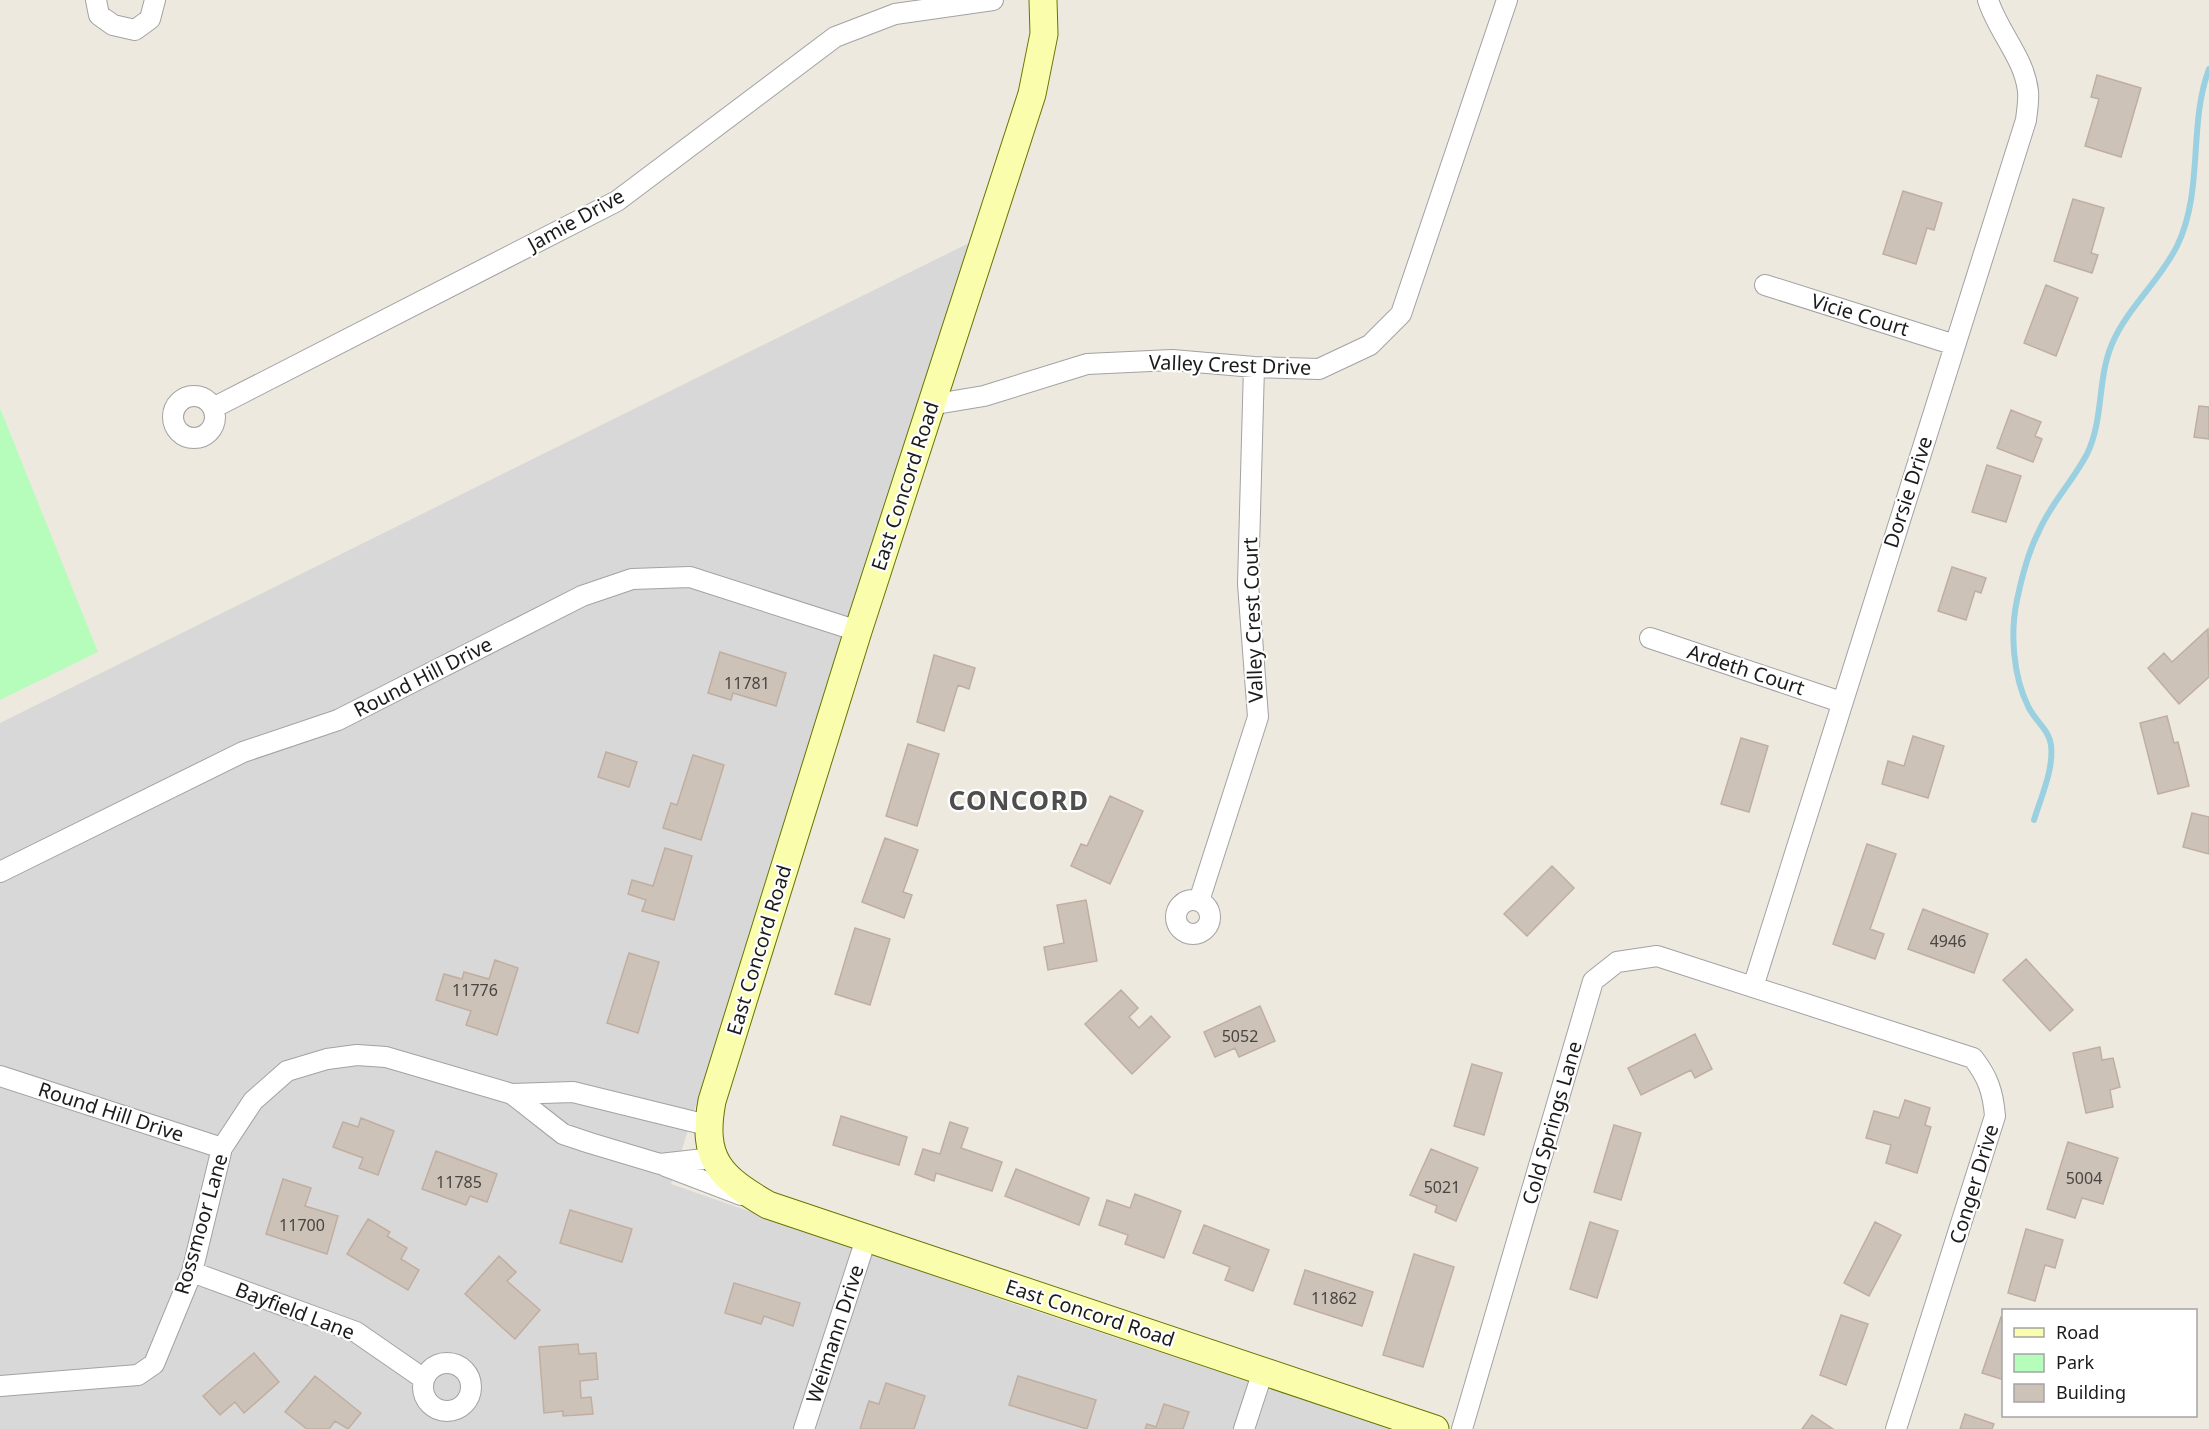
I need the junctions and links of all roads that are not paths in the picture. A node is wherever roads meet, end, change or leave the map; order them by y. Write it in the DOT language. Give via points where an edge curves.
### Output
graph roads {
  1 [pos="96,0"];
  2 [pos="155,0"];
  3 [pos="993,0"];
  4 [pos="1043,0"];
  5 [pos="1507,0"];
  6 [pos="1988,0"];
  7 [pos="1765,285"];
  8 [pos="1955,345"];
  9 [pos="1254,367"];
  10 [pos="930,405"];
  11 [pos="213,408"];
  12 [pos="858,631"];
  13 [pos="1650,638"];
  14 [pos="1841,702"];
  15 [pos="0,872"];
  16 [pos="1199,901"];
  17 [pos="1753,987"];
  18 [pos="0,1076"];
  19 [pos="512,1094"];
  20 [pos="707,1125"];
  21 [pos="222,1148"];
  22 [pos="713,1158"];
  23 [pos="660,1164"];
  24 [pos="768,1205"];
  25 [pos="866,1239"];
  26 [pos="192,1272"];
  27 [pos="1263,1371"];
  28 [pos="424,1379"];
  29 [pos="0,1386"];
  30 [pos="804,1429"];
  31 [pos="1244,1429"];
  32 [pos="1435,1429"];
  33 [pos="1462,1429"];
  34 [pos="1896,1429"];
  1 -- 2 [label="street" via="99,15 113,25 135,30 150,19"];
  3 -- 11 [label="street, Jamie Drive" via="895,15 835,37 617,201"];
  4 -- 10 [label="street, East Concord Road" via="1044,34 1032,94"];
  5 -- 9 [label="street, Valley Crest Drive" via="1401,314 1370,345 1319,369"];
  6 -- 8 [label="street, Dorsie Drive" via="2020,64 2028,92 2026,120"];
  7 -- 8 [label="street, Vicie Court"];
  8 -- 14 [label="street, Dorsie Drive"];
  9 -- 10 [label="street, Valley Crest Drive" via="1172,360 1088,364 984,396"];
  9 -- 16 [label="street, Valley Crest Court" via="1248,584 1258,717"];
  10 -- 12 [label="street, East Concord Road"];
  12 -- 15 [label="street, Round Hill Drive" via="690,577 632,579 582,596 338,720 243,752"];
  12 -- 20 [label="street, East Concord Road"];
  13 -- 14 [label="street, Ardeth Court"];
  14 -- 17 [label="street, Dorsie Drive"];
  17 -- 33 [label="street, Cold Springs Lane" via="1657,957 1617,962 1593,981"];
  17 -- 34 [label="street, Conger Drive" via="1973,1058 1993,1091 1995,1116"];
  18 -- 21 [label="street, Round Hill Drive"];
  19 -- 20 [label="street, Rossmoor Lane" via="573,1092"];
  19 -- 21 [label="street, Rossmoor Lane" via="386,1057 327,1059 287,1071 253,1101"];
  19 -- 23 [label="street, Rossmoor Lane" via="563,1134"];
  20 -- 22 [label="street, East Concord Road"];
  21 -- 26 [label="street, Rossmoor Lane"];
  22 -- 23 [label="street, Rossmoor Lane"];
  22 -- 24 [label="street, East Concord Road" via="736,1186"];
  23 -- 24 [label="street, Rossmoor Lane"];
  24 -- 25 [label="street, East Concord Road"];
  25 -- 27 [label="street, East Concord Road"];
  25 -- 30 [label="street, Weimann Drive"];
  26 -- 28 [label="street, Bayfield Lane" via="356,1332"];
  26 -- 29 [label="street, Rossmoor Lane" via="154,1364 138,1375"];
  27 -- 31 [label="street"];
  27 -- 32 [label="street, East Concord Road"];
}
